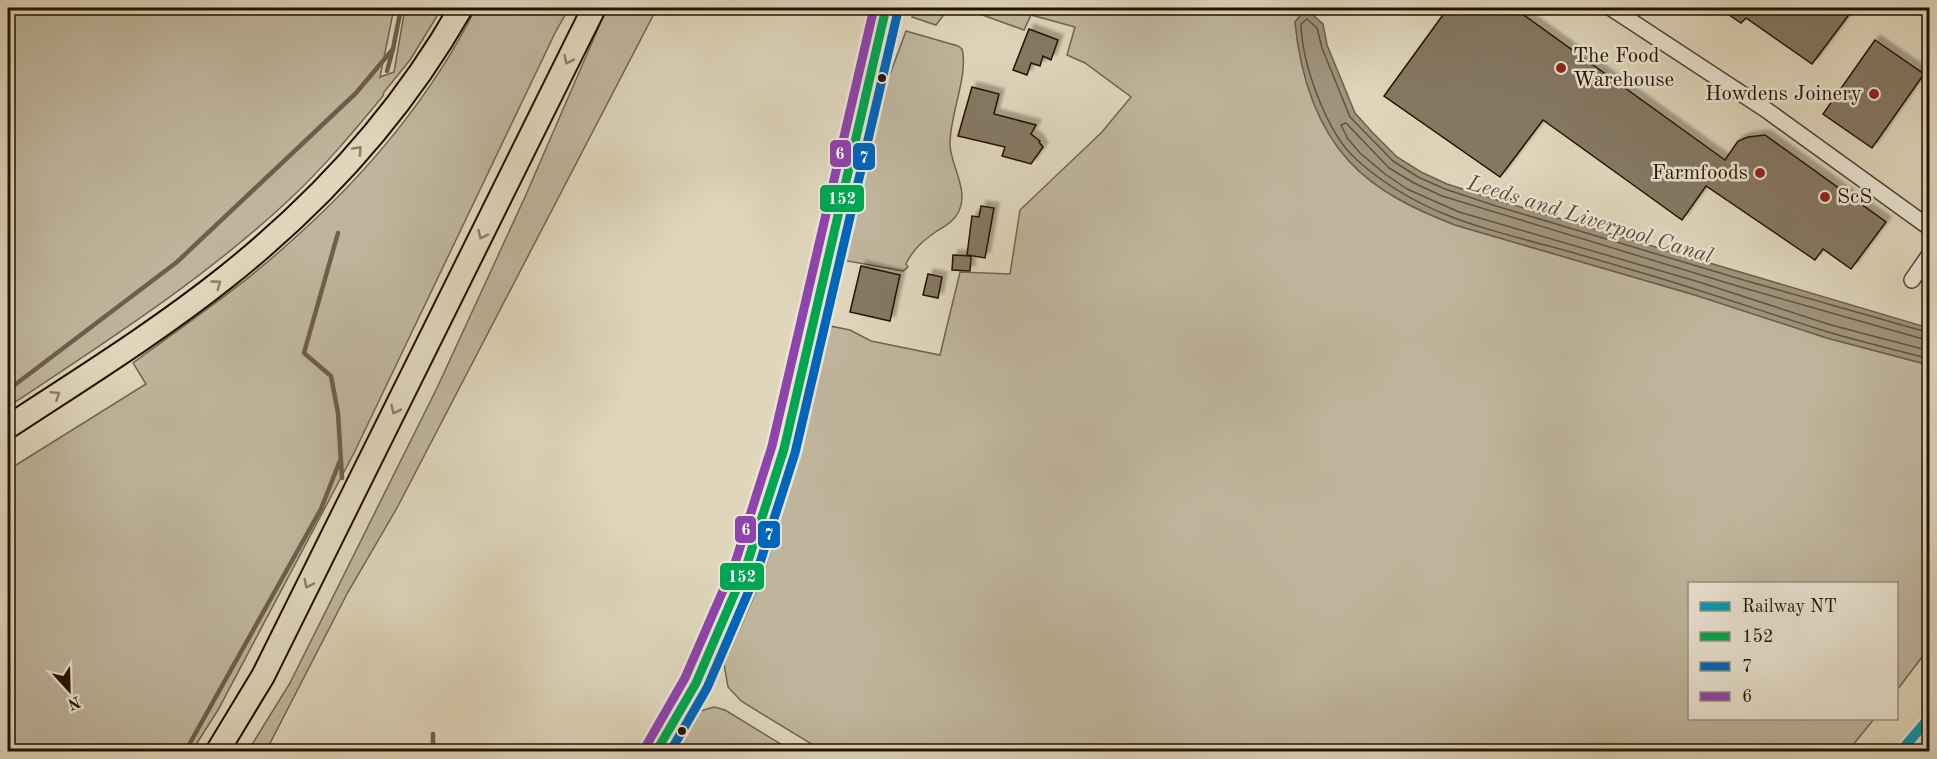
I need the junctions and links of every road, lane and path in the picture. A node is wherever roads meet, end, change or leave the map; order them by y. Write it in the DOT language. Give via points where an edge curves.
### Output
graph roads {
  1 [pos="461,8"];
  2 [pos="594,8"];
  3 [pos="886,8"];
  4 [pos="1611,8"];
  5 [pos="1929,228"];
  6 [pos="1929,254"];
  7 [pos="1912,280"];
  8 [pos="8,427"];
  9 [pos="216,752"];
  10 [pos="656,752"];
  8 -- 1 [label="highway, one-way" via="225,278 302,212 386,120 442,42"];
  2 -- 9 [label="highway, one-way" via="263,676"];
  3 -- 10 [label="main road" via="784,449 746,567 696,683"];
  4 -- 5 [label="street" via="1765,109"];
  6 -- 7 [label="street"];
}
